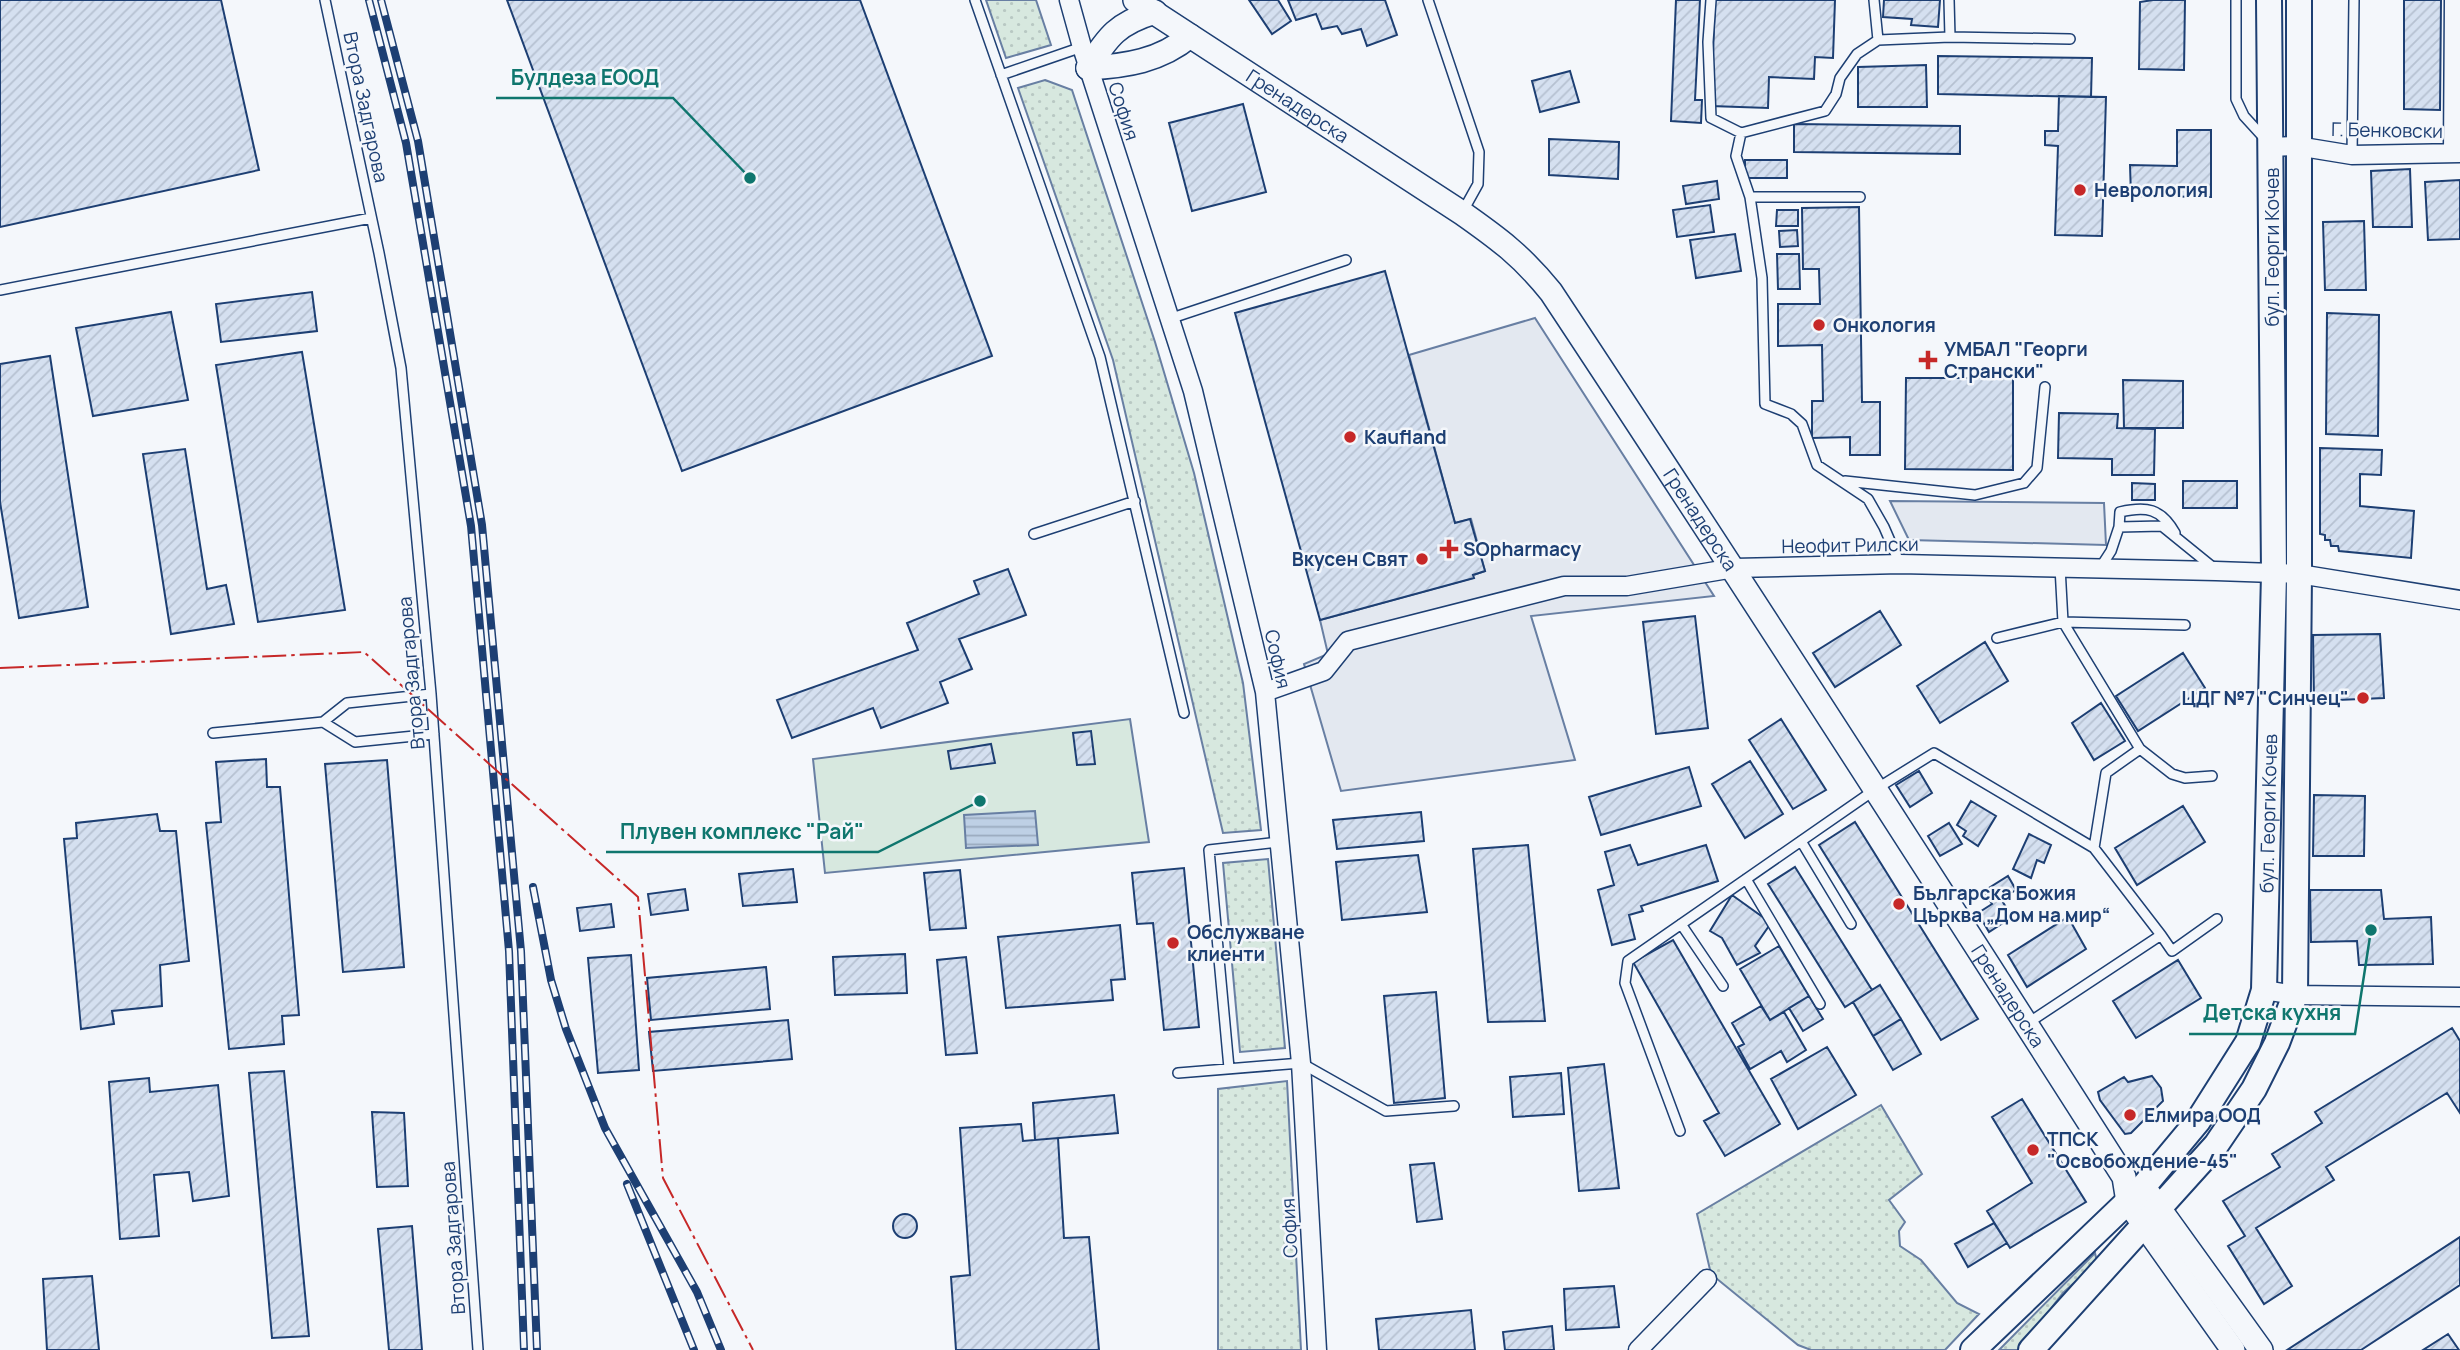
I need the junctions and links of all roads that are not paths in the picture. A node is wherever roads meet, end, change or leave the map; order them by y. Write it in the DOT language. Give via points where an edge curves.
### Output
graph roads {
  1 [pos="325,0"];
  2 [pos="975,0"];
  3 [pos="1069,0"];
  4 [pos="1428,0"];
  5 [pos="1711,0"];
  6 [pos="1874,0"];
  7 [pos="1949,0"];
  8 [pos="2236,0"];
  9 [pos="2269,0"];
  10 [pos="2299,0"];
  11 [pos="2354,0"];
  12 [pos="2454,0"];
  13 [pos="1145,6"];
  14 [pos="1190,36"];
  15 [pos="1950,37"];
  16 [pos="2070,38"];
  17 [pos="1878,40"];
  18 [pos="1085,58"];
  19 [pos="1001,75"];
  20 [pos="1741,134"];
  21 [pos="2297,146"];
  22 [pos="2271,147"];
  23 [pos="2456,153"];
  24 [pos="2352,155"];
  25 [pos="1750,197"];
  26 [pos="1860,197"];
  27 [pos="1462,213"];
  28 [pos="371,218"];
  29 [pos="1346,260"];
  30 [pos="0,290"];
  31 [pos="1169,319"];
  32 [pos="2045,387"];
  33 [pos="1843,481"];
  34 [pos="1135,501"];
  35 [pos="2119,527"];
  36 [pos="1034,534"];
  37 [pos="2177,537"];
  38 [pos="1900,564"];
  39 [pos="2060,567"];
  40 [pos="1734,568"];
  41 [pos="2100,568"];
  42 [pos="2216,571"];
  43 [pos="2274,574"];
  44 [pos="2299,574"];
  45 [pos="2460,600"];
  46 [pos="2063,622"];
  47 [pos="2185,625"];
  48 [pos="1997,638"];
  49 [pos="1265,692"];
  50 [pos="431,694"];
  51 [pos="1184,713"];
  52 [pos="323,722"];
  53 [pos="213,733"];
  54 [pos="434,734"];
  55 [pos="2140,750"];
  56 [pos="2212,776"];
  57 [pos="1876,789"];
  58 [pos="1801,841"];
  59 [pos="1279,842"];
  60 [pos="2094,848"];
  61 [pos="1746,879"];
  62 [pos="2217,919"];
  63 [pos="1681,924"];
  64 [pos="1851,924"];
  65 [pos="2161,935"];
  66 [pos="1723,986"];
  67 [pos="2264,990"];
  68 [pos="2295,995"];
  69 [pos="2460,997"];
  70 [pos="1821,1004"];
  71 [pos="2026,1024"];
  72 [pos="1301,1063"];
  73 [pos="1228,1069"];
  74 [pos="1178,1073"];
  75 [pos="1454,1106"];
  76 [pos="1680,1131"];
  77 [pos="2132,1189"];
  78 [pos="2151,1215"];
  79 [pos="1707,1279"];
  80 [pos="478,1350"];
  81 [pos="1317,1350"];
  82 [pos="1638,1350"];
  83 [pos="1973,1350"];
  84 [pos="2031,1350"];
  85 [pos="2233,1350"];
  86 [pos="2260,1350"];
  1 -- 28 [label="lane, Втора Задгарова"];
  2 -- 19 [label="lane"];
  3 -- 18 [label="street, София"];
  4 -- 27 [label="lane" via="1479,152 1478,184"];
  5 -- 20 [label="lane" via="1711,118"];
  6 -- 17 [label="lane"];
  7 -- 15 [label="lane"];
  8 -- 22 [label="lane" via="2236,99 2244,116"];
  9 -- 22 [label="main road, бул. Георги Кочев"];
  10 -- 21 [label="main road, бул. Георги Кочев"];
  11 -- 24 [label="lane"];
  12 -- 23 [label="street"];
  13 -- 14 [label="street, Гренадерска"];
  13 -- 18 [label="street"];
  14 -- 18 [label="street" via="1155,58 1123,66"];
  14 -- 27 [label="street, Гренадерска"];
  15 -- 16 [label="lane"];
  15 -- 17 [label="lane"];
  17 -- 20 [label="lane" via="1857,54 1825,111"];
  18 -- 19 [label="lane" via="1053,57"];
  18 -- 31 [label="street, София"];
  19 -- 34 [label="lane" via="1100,357"];
  20 -- 25 [label="lane" via="1736,156"];
  21 -- 22 [label="street, Г. Бенковски"];
  21 -- 24 [label="street, Г. Бенковски"];
  21 -- 44 [label="main road, бул. Георги Кочев"];
  22 -- 43 [label="main road, бул. Георги Кочев"];
  23 -- 24 [label="street, Г. Бенковски"];
  25 -- 26 [label="lane"];
  25 -- 33 [label="lane" via="1762,278 1765,404 1791,414 1802,424 1817,465"];
  27 -- 40 [label="street, Гренадерска" via="1510,247 1551,292"];
  28 -- 30 [label="lane"];
  28 -- 50 [label="lane, Втора Задгарова" via="401,368"];
  29 -- 31 [label="lane"];
  31 -- 49 [label="street, София" via="1193,391"];
  32 -- 33 [label="lane" via="2037,468 2024,484 1975,495"];
  33 -- 38 [label="lane" via="1868,499"];
  34 -- 36 [label="lane"];
  34 -- 51 [label="lane"];
  35 -- 37 [label="lane" via="2162,526"];
  35 -- 37 [label="lane" via="2120,512 2150,509 2164,517"];
  35 -- 41 [label="lane"];
  37 -- 42 [label="lane"];
  38 -- 39 [label="street, Неофит Рилски"];
  38 -- 40 [label="street, Неофит Рилски"];
  39 -- 41 [label="street, Неофит Рилски"];
  39 -- 46 [label="lane"];
  40 -- 49 [label="street, Неофит Рилски" via="1627,586 1563,586 1348,641 1324,671"];
  40 -- 57 [label="street, Гренадерска"];
  41 -- 42 [label="street, Неофит Рилски"];
  42 -- 43 [label="street, Неофит Рилски"];
  43 -- 44 [label="street, Неофит Рилски"];
  43 -- 67 [label="main road, бул. Георги Кочев"];
  44 -- 45 [label="street, Неофит Рилски"];
  44 -- 68 [label="main road, бул. Георги Кочев"];
  46 -- 47 [label="lane"];
  46 -- 48 [label="lane"];
  46 -- 55 [label="lane"];
  49 -- 59 [label="street, София"];
  50 -- 52 [label="lane" via="347,703"];
  50 -- 54 [label="lane, Втора Задгарова"];
  52 -- 53 [label="lane"];
  52 -- 54 [label="lane" via="355,742"];
  54 -- 80 [label="lane, Втора Задгарова"];
  55 -- 56 [label="lane" via="2172,774"];
  55 -- 60 [label="lane" via="2106,773"];
  57 -- 58 [label="lane"];
  57 -- 60 [label="lane" via="1934,753"];
  57 -- 71 [label="street, Гренадерска"];
  58 -- 61 [label="lane"];
  58 -- 64 [label="lane"];
  59 -- 72 [label="street, София"];
  59 -- 73 [label="lane" via="1209,850"];
  60 -- 65 [label="lane"];
  61 -- 63 [label="lane"];
  61 -- 70 [label="lane"];
  62 -- 65 [label="lane" via="2172,951"];
  63 -- 66 [label="lane"];
  63 -- 76 [label="lane" via="1628,961 1625,983"];
  65 -- 71 [label="lane"];
  67 -- 68 [label="street"];
  67 -- 77 [label="main road, бул. Георги Кочев" via="2248,1042 2221,1087 2197,1121"];
  68 -- 69 [label="street"];
  68 -- 78 [label="main road, бул. Георги Кочев" via="2254,1089 2216,1144"];
  71 -- 77 [label="street, Гренадерска"];
  72 -- 73 [label="lane"];
  72 -- 75 [label="lane" via="1386,1111"];
  72 -- 81 [label="street, София"];
  73 -- 74 [label="lane"];
  77 -- 78 [label="street, Гренадерска"];
  77 -- 83 [label="main road, бул. Георги Кочев"];
  78 -- 84 [label="main road, бул. Георги Кочев"];
  78 -- 85 [label="street, Гренадерска"];
  78 -- 86 [label="street, Гренадерска"];
  79 -- 82 [label="street"];
}
